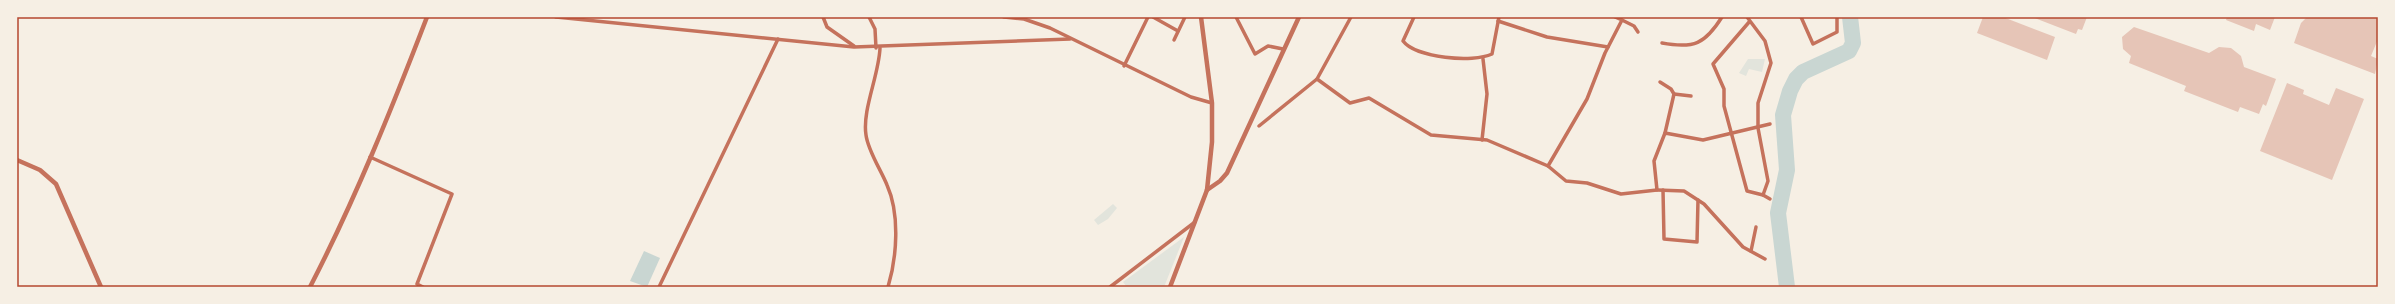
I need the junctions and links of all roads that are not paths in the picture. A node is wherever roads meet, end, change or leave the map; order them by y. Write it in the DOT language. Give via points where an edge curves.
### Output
graph roads {
  1 [pos="427,17"];
  2 [pos="556,17"];
  3 [pos="823,17"];
  4 [pos="869,17"];
  5 [pos="1004,17"];
  6 [pos="1148,17"];
  7 [pos="1153,17"];
  8 [pos="1186,17"];
  9 [pos="1201,17"];
  10 [pos="1236,17"];
  11 [pos="1299,17"];
  12 [pos="1351,17"];
  13 [pos="1414,17"];
  14 [pos="1615,17"];
  15 [pos="1722,17"];
  16 [pos="1747,17"];
  17 [pos="1801,17"];
  18 [pos="1837,17"];
  19 [pos="1498,19"];
  20 [pos="1622,20"];
  21 [pos="1750,22"];
  22 [pos="1178,31"];
  23 [pos="1638,32"];
  24 [pos="778,39"];
  25 [pos="1070,39"];
  26 [pos="1174,40"];
  27 [pos="1662,43"];
  28 [pos="854,47"];
  29 [pos="1608,47"];
  30 [pos="878,48"];
  31 [pos="1283,49"];
  32 [pos="1482,59"];
  33 [pos="1124,66"];
  34 [pos="1317,79"];
  35 [pos="1660,82"];
  36 [pos="1674,94"];
  37 [pos="1691,96"];
  38 [pos="1212,103"];
  39 [pos="1770,124"];
  40 [pos="1259,126"];
  41 [pos="1758,128"];
  42 [pos="1665,133"];
  43 [pos="1732,134"];
  44 [pos="1482,140"];
  45 [pos="370,157"];
  46 [pos="17,160"];
  47 [pos="1548,166"];
  48 [pos="1207,190"];
  49 [pos="1657,190"];
  50 [pos="1663,190"];
  51 [pos="1763,196"];
  52 [pos="1770,199"];
  53 [pos="1698,200"];
  54 [pos="1195,222"];
  55 [pos="1756,227"];
  56 [pos="1751,251"];
  57 [pos="1765,259"];
  58 [pos="101,287"];
  59 [pos="310,287"];
  60 [pos="423,287"];
  61 [pos="659,287"];
  62 [pos="888,287"];
  63 [pos="1110,287"];
  64 [pos="1170,287"];
  1 -- 45 [label="street"];
  2 -- 24 [label="street"];
  3 -- 28 [label="street" via="827,27"];
  4 -- 30 [label="street" via="875,29"];
  5 -- 25 [label="street" via="1024,19 1050,28"];
  6 -- 33 [label="street"];
  7 -- 22 [label="street"];
  8 -- 22 [label="street"];
  9 -- 38 [label="street"];
  10 -- 31 [label="street" via="1255,54 1268,46"];
  11 -- 31 [label="street"];
  12 -- 34 [label="street"];
  13 -- 32 [label="street" via="1403,41 1408,47 1438,57"];
  14 -- 20 [label="street"];
  15 -- 27 [label="street" via="1710,35 1692,45"];
  16 -- 21 [label="street"];
  17 -- 18 [label="street" via="1813,44 1837,32"];
  19 -- 29 [label="street" via="1547,37"];
  19 -- 32 [label="street" via="1492,54"];
  20 -- 23 [label="street" via="1634,26"];
  20 -- 29 [label="street"];
  21 -- 41 [label="street" via="1765,41 1771,63 1758,103"];
  21 -- 43 [label="street" via="1713,64 1724,89 1724,106"];
  22 -- 26 [label="street"];
  24 -- 28 [label="street"];
  24 -- 61 [label="street"];
  25 -- 30 [label="street"];
  25 -- 33 [label="street"];
  28 -- 30 [label="street"];
  29 -- 47 [label="street" via="1587,99"];
  30 -- 62 [label="street" via="878,68 865,124 866,136 888,187 896,216"];
  31 -- 48 [label="street" via="1227,173"];
  32 -- 44 [label="street" via="1487,94"];
  33 -- 38 [label="street" via="1190,97"];
  34 -- 40 [label="street"];
  34 -- 44 [label="street" via="1350,103 1369,98 1431,135"];
  35 -- 36 [label="street"];
  36 -- 37 [label="street"];
  36 -- 42 [label="street"];
  38 -- 48 [label="street" via="1212,142"];
  39 -- 41 [label="street"];
  41 -- 43 [label="street"];
  41 -- 51 [label="street" via="1768,181"];
  42 -- 43 [label="street" via="1703,140"];
  42 -- 49 [label="street" via="1654,161"];
  43 -- 51 [label="street" via="1747,191"];
  44 -- 47 [label="street"];
  45 -- 59 [label="street" via="333,242"];
  45 -- 60 [label="street" via="452,194 417,284"];
  46 -- 58 [label="street" via="40,170 56,184"];
  47 -- 49 [label="street" via="1566,181 1587,183 1621,194"];
  48 -- 54 [label="street"];
  49 -- 50 [label="street"];
  50 -- 53 [label="street" via="1684,191"];
  50 -- 53 [label="street" via="1664,239 1697,242"];
  51 -- 52 [label="street"];
  53 -- 56 [label="street" via="1743,247"];
  54 -- 63 [label="street"];
  54 -- 64 [label="street"];
  55 -- 56 [label="street"];
  56 -- 57 [label="street"];
}
